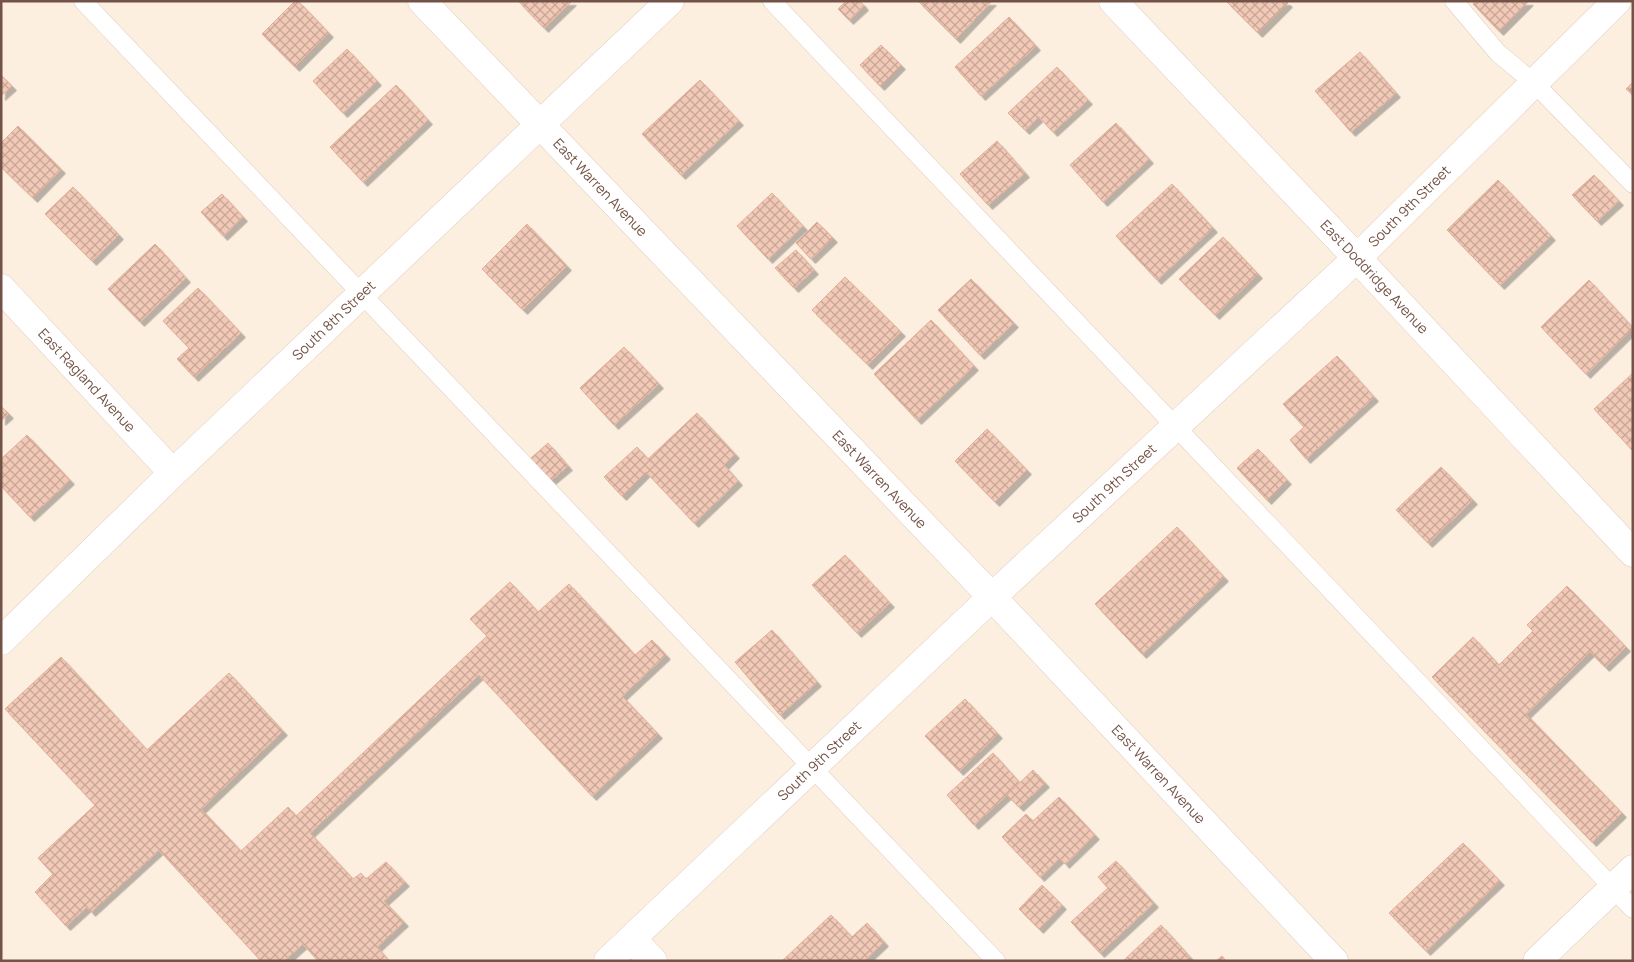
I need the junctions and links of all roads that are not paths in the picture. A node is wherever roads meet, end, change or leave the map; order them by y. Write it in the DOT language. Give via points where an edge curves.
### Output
graph roads {
  1 [pos="83,1"];
  2 [pos="422,1"];
  3 [pos="670,1"];
  4 [pos="772,1"];
  5 [pos="1113,1"];
  6 [pos="1454,1"];
  7 [pos="1617,1"];
  8 [pos="1534,83"];
  9 [pos="540,125"];
  10 [pos="1633,184"];
  11 [pos="1357,258"];
  12 [pos="1,288"];
  13 [pos="361,294"];
  14 [pos="1176,426"];
  15 [pos="173,473"];
  16 [pos="1633,553"];
  17 [pos="992,597"];
  18 [pos="1,641"];
  19 [pos="813,767"];
  20 [pos="1633,870"];
  21 [pos="1613,888"];
  22 [pos="1633,909"];
  23 [pos="632,939"];
  24 [pos="608,961"];
  25 [pos="653,961"];
  26 [pos="996,961"];
  27 [pos="1334,961"];
  28 [pos="1537,961"];
  1 -- 13 [label="lane"];
  2 -- 9 [label="street, East Warren Avenue"];
  3 -- 9 [label="street, South 8th Street"];
  4 -- 14 [label="lane"];
  5 -- 11 [label="street, East Doddridge Avenue"];
  6 -- 8 [label="lane" via="1498,53"];
  7 -- 8 [label="street, South 9th Street"];
  8 -- 10 [label="lane"];
  8 -- 11 [label="street, South 9th Street"];
  9 -- 13 [label="street, South 8th Street"];
  9 -- 17 [label="street, East Warren Avenue"];
  11 -- 14 [label="street, South 9th Street"];
  11 -- 16 [label="street, East Doddridge Avenue"];
  12 -- 15 [label="street, East Ragland Avenue"];
  13 -- 15 [label="street, South 8th Street"];
  13 -- 19 [label="lane"];
  14 -- 17 [label="street, South 9th Street"];
  14 -- 21 [label="lane"];
  15 -- 18 [label="street, South 8th Street"];
  17 -- 19 [label="street, South 9th Street"];
  17 -- 27 [label="street, East Warren Avenue"];
  19 -- 23 [label="street, South 9th Street"];
  19 -- 26 [label="lane"];
  20 -- 21 [label="street"];
  21 -- 22 [label="lane"];
  21 -- 28 [label="street"];
  23 -- 24 [label="street, South 9th Street"];
  23 -- 25 [label="street"];
}
